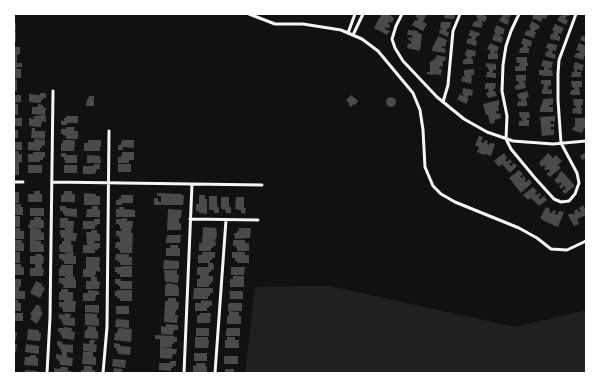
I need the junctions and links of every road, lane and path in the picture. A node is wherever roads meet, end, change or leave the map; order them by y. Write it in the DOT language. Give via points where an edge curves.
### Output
graph roads {
  1 [pos="249,14"];
  2 [pos="355,14"];
  3 [pos="363,14"];
  4 [pos="402,14"];
  5 [pos="460,14"];
  6 [pos="520,14"];
  7 [pos="576,14"];
  8 [pos="348,33"];
  9 [pos="353,35"];
  10 [pos="53,91"];
  11 [pos="443,102"];
  12 [pos="109,131"];
  13 [pos="506,139"];
  14 [pos="586,141"];
  15 [pos="561,144"];
  16 [pos="14,182"];
  17 [pos="24,182"];
  18 [pos="53,182"];
  19 [pos="109,183"];
  20 [pos="192,184"];
  21 [pos="262,185"];
  22 [pos="190,219"];
  23 [pos="226,220"];
  24 [pos="258,220"];
  25 [pos="586,241"];
  26 [pos="47,373"];
  27 [pos="103,373"];
  28 [pos="184,373"];
  29 [pos="215,373"];
  1 -- 8 [label="street" via="275,24 303,24"];
  2 -- 8 [label="street"];
  3 -- 9 [label="street"];
  4 -- 11 [label="street" via="392,40 395,48 402,61"];
  5 -- 11 [label="street" via="453,31 447,93"];
  6 -- 13 [label="street" via="506,46 503,65 502,91 507,116"];
  7 -- 15 [label="street" via="559,60"];
  8 -- 9 [label="street"];
  9 -- 25 [label="street" via="362,38 378,51 413,93 420,110 425,167 433,186 441,194 519,228 551,249 567,250"];
  10 -- 18 [label="street"];
  11 -- 13 [label="street" via="464,119"];
  12 -- 19 [label="street"];
  13 -- 15 [label="street"];
  13 -- 15 [label="street" via="535,178 554,199 561,202 569,201 579,183 577,173"];
  14 -- 15 [label="street"];
  16 -- 17 [label="street"];
  18 -- 19 [label="street"];
  18 -- 26 [label="street"];
  19 -- 20 [label="street"];
  19 -- 27 [label="street" via="107,327"];
  20 -- 21 [label="street"];
  20 -- 22 [label="street"];
  22 -- 23 [label="street"];
  22 -- 28 [label="street"];
  23 -- 24 [label="street"];
  23 -- 29 [label="street"];
}
